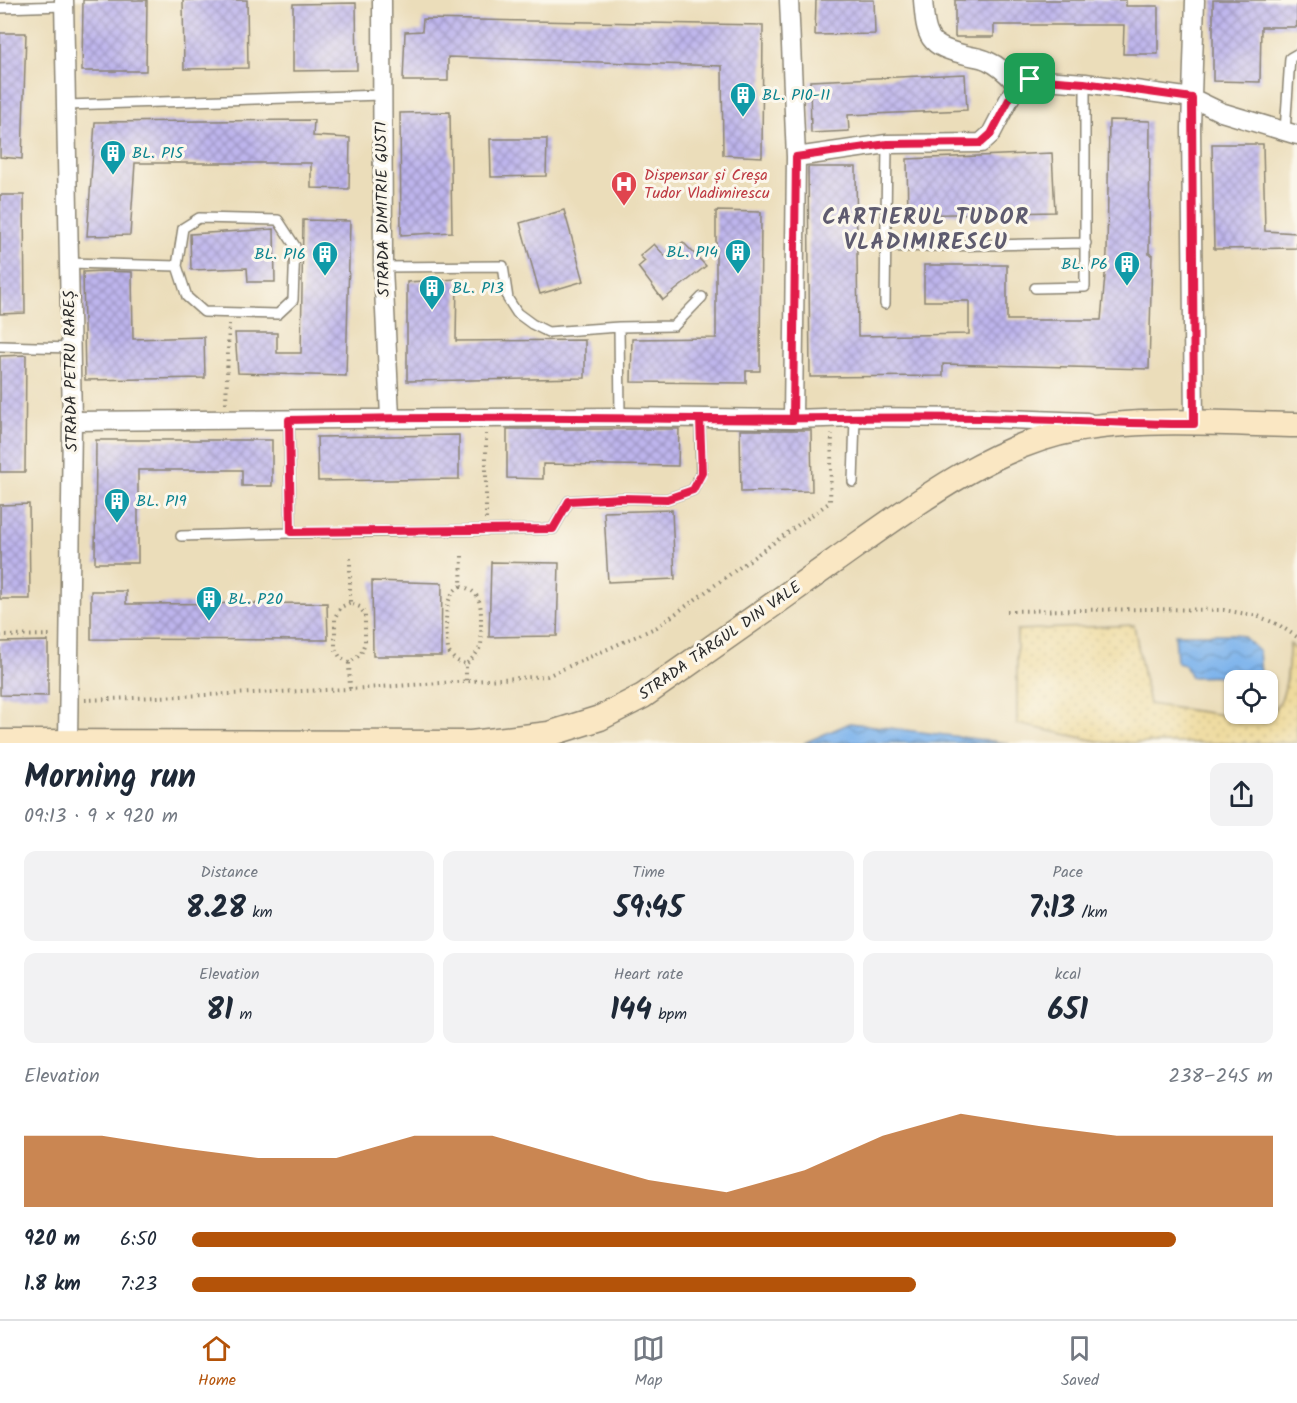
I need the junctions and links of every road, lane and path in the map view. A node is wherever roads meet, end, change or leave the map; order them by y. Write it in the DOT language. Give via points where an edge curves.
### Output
graph roads {
  1 [pos="382,0"];
  2 [pos="789,0"];
  3 [pos="923,0"];
  4 [pos="1195,0"];
  5 [pos="64,3"];
  6 [pos="0,8"];
  7 [pos="1297,54"];
  8 [pos="1084,83"];
  9 [pos="1017,84"];
  10 [pos="382,95"];
  11 [pos="1192,98"];
  12 [pos="66,105"];
  13 [pos="1291,133"];
  14 [pos="887,144"];
  15 [pos="796,157"];
  16 [pos="1086,243"];
  17 [pos="886,247"];
  18 [pos="69,263"];
  19 [pos="177,266"];
  20 [pos="383,267"];
  21 [pos="1035,288"];
  22 [pos="702,297"];
  23 [pos="885,304"];
  24 [pos="229,314"];
  25 [pos="619,327"];
  26 [pos="0,346"];
  27 [pos="71,348"];
  28 [pos="390,417"];
  29 [pos="620,417"];
  30 [pos="855,417"];
  31 [pos="487,418"];
  32 [pos="833,418"];
  33 [pos="225,419"];
  34 [pos="700,419"];
  35 [pos="289,420"];
  36 [pos="793,420"];
  37 [pos="72,421"];
  38 [pos="1139,424"];
  39 [pos="1194,424"];
  40 [pos="1297,425"];
  41 [pos="854,482"];
  42 [pos="486,530"];
  43 [pos="291,532"];
  44 [pos="182,536"];
  45 [pos="462,556"];
  46 [pos="350,558"];
  47 [pos="461,586"];
  48 [pos="350,603"];
  49 [pos="1007,612"];
  50 [pos="70,635"];
  51 [pos="0,636"];
  52 [pos="1297,637"];
  53 [pos="349,663"];
  54 [pos="466,664"];
  55 [pos="466,683"];
  56 [pos="350,689"];
  57 [pos="69,701"];
  58 [pos="0,742"];
  59 [pos="68,742"];
  1 -- 10 [label="street, STRADA DIMITRIE GUSTI"];
  2 -- 15 [label="street"];
  3 -- 9 [label="street" via="925,28 935,44 944,50 986,59"];
  4 -- 11 [label="street"];
  5 -- 6 [label="lane"];
  5 -- 12 [label="street, STRADA PETRU RAREȘ"];
  7 -- 13 [label="lane" via="1290,57"];
  8 -- 9 [label="street" via="1030,79"];
  8 -- 11 [label="street"];
  8 -- 16 [label="lane"];
  9 -- 14 [label="street" via="991,134 981,143"];
  10 -- 12 [label="lane"];
  10 -- 20 [label="street, STRADA DIMITRIE GUSTI"];
  11 -- 13 [label="street" via="1221,112"];
  11 -- 39 [label="street"];
  12 -- 18 [label="street, STRADA PETRU RAREȘ"];
  14 -- 15 [label="street"];
  14 -- 17 [label="lane"];
  15 -- 36 [label="street"];
  16 -- 17 [label="lane"];
  16 -- 21 [label="lane" via="1085,287"];
  17 -- 23 [label="lane"];
  18 -- 19 [label="lane"];
  18 -- 27 [label="street, STRADA PETRU RAREȘ"];
  19 -- 24 [label="lane" via="187,297 204,312"];
  19 -- 24 [label="lane" via="183,228 199,218 278,220 295,246 292,300 278,314"];
  20 -- 25 [label="lane" via="503,266 508,299 517,314 532,324 548,332"];
  20 -- 28 [label="street, STRADA DIMITRIE GUSTI"];
  22 -- 25 [label="lane" via="674,326"];
  24 -- 33 [label="path"];
  25 -- 29 [label="lane"];
  26 -- 27 [label="lane"];
  27 -- 37 [label="street, STRADA PETRU RAREȘ"];
  28 -- 31 [label="street"];
  28 -- 35 [label="street"];
  29 -- 31 [label="street"];
  29 -- 34 [label="street"];
  30 -- 32 [label="street"];
  30 -- 38 [label="street"];
  30 -- 41 [label="lane"];
  31 -- 42 [label="path"];
  32 -- 36 [label="street"];
  32 -- 55 [label="path" via="831,502 657,627 547,676"];
  33 -- 35 [label="street"];
  33 -- 37 [label="street"];
  34 -- 36 [label="street"];
  34 -- 42 [label="lane" via="702,473 693,490 667,499 569,501 553,529"];
  35 -- 43 [label="lane"];
  37 -- 50 [label="street, STRADA PETRU RAREȘ"];
  38 -- 39 [label="street, STRADA TÂRGUL DIN VALE"];
  38 -- 59 [label="street, STRADA TÂRGUL DIN VALE" via="1075,430 1002,454 905,512 644,696 600,718 549,734 471,743"];
  39 -- 40 [label="street, STRADA TÂRGUL DIN VALE"];
  42 -- 43 [label="lane"];
  43 -- 44 [label="lane"];
  45 -- 47 [label="path"];
  46 -- 48 [label="path"];
  47 -- 54 [label="path" via="471,589 479,598 481,612 481,645"];
  47 -- 54 [label="path" via="448,598 448,651 452,658"];
  48 -- 53 [label="path" via="341,607 335,617 335,649"];
  48 -- 53 [label="path" via="360,607 365,615 365,642 362,654"];
  49 -- 52 [label="path" via="1224,610 1258,616"];
  50 -- 51 [label="path"];
  50 -- 57 [label="street, STRADA PETRU RAREȘ"];
  53 -- 56 [label="path"];
  54 -- 55 [label="path"];
  55 -- 56 [label="path"];
  56 -- 57 [label="path"];
  57 -- 59 [label="street, STRADA PETRU RAREȘ"];
  58 -- 59 [label="street, STRADA TÂRGUL DIN VALE"];
}
